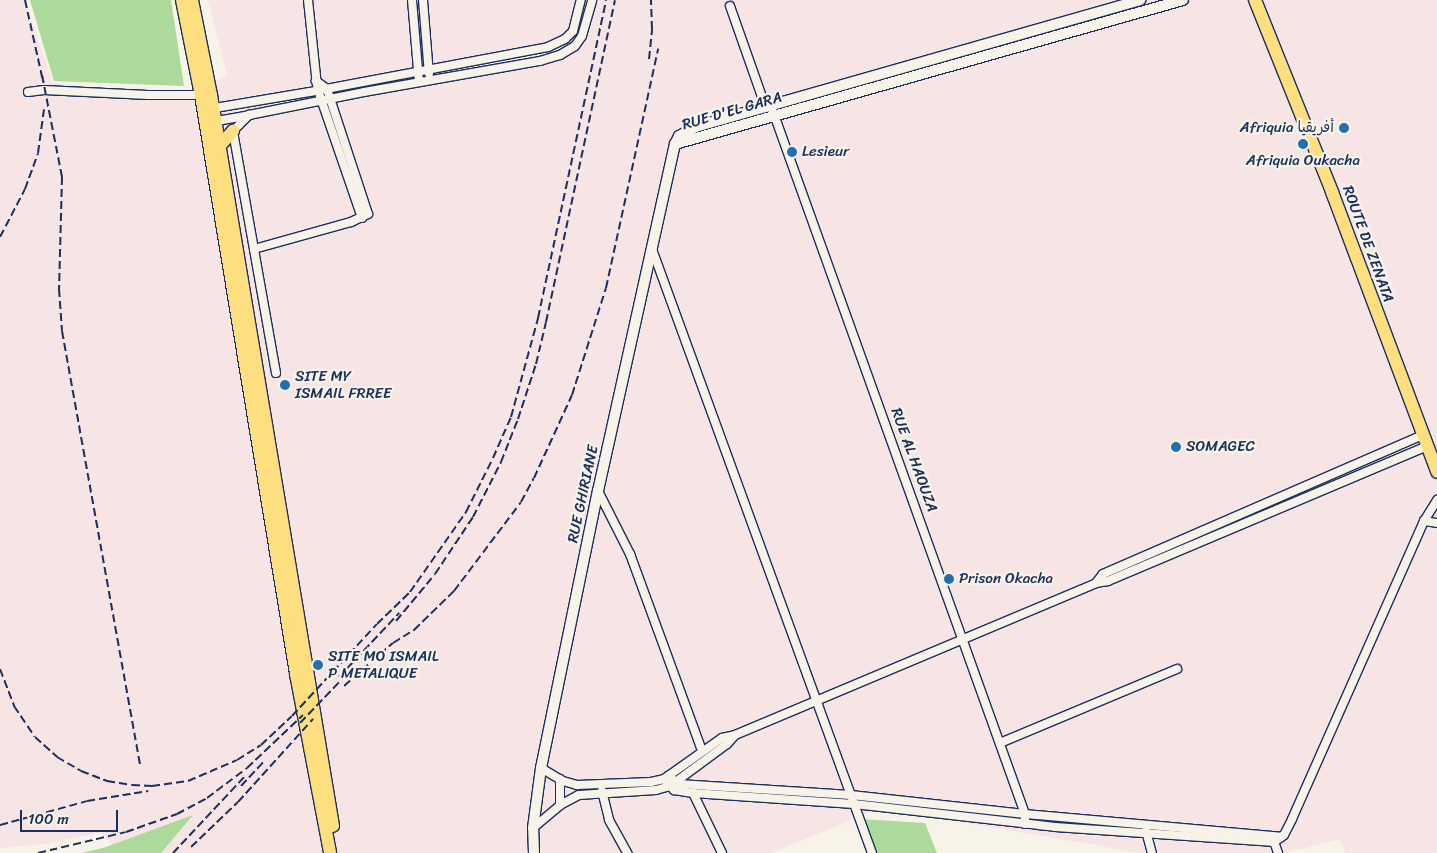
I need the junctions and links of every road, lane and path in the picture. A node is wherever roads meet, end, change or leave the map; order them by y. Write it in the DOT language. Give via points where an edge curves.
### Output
graph roads {
  1 [pos="182,0"];
  2 [pos="192,0"];
  3 [pos="308,0"];
  4 [pos="412,0"];
  5 [pos="423,0"];
  6 [pos="582,0"];
  7 [pos="592,0"];
  8 [pos="1140,0"];
  9 [pos="1183,0"];
  10 [pos="1256,0"];
  11 [pos="730,6"];
  12 [pos="1092,13"];
  13 [pos="1096,24"];
  14 [pos="558,43"];
  15 [pos="563,54"];
  16 [pos="429,70"];
  17 [pos="418,71"];
  18 [pos="389,77"];
  19 [pos="316,81"];
  20 [pos="430,81"];
  21 [pos="419,82"];
  22 [pos="390,87"];
  23 [pos="327,89"];
  24 [pos="318,91"];
  25 [pos="28,92"];
  26 [pos="206,95"];
  27 [pos="331,99"];
  28 [pos="322,100"];
  29 [pos="208,109"];
  30 [pos="770,110"];
  31 [pos="249,115"];
  32 [pos="210,123"];
  33 [pos="233,131"];
  34 [pos="675,144"];
  35 [pos="218,148"];
  36 [pos="362,218"];
  37 [pos="254,249"];
  38 [pos="652,249"];
  39 [pos="276,373"];
  40 [pos="1431,447"];
  41 [pos="1437,472"];
  42 [pos="598,491"];
  43 [pos="1437,500"];
  44 [pos="1424,521"];
  45 [pos="1437,523"];
  46 [pos="962,640"];
  47 [pos="1177,669"];
  48 [pos="816,700"];
  49 [pos="735,735"];
  50 [pos="1000,744"];
  51 [pos="702,751"];
  52 [pos="541,768"];
  53 [pos="560,778"];
  54 [pos="666,778"];
  55 [pos="672,784"];
  56 [pos="602,792"];
  57 [pos="693,793"];
  58 [pos="851,795"];
  59 [pos="854,804"];
  60 [pos="560,805"];
  61 [pos="1025,814"];
  62 [pos="1024,824"];
  63 [pos="1146,825"];
  64 [pos="533,828"];
  65 [pos="1146,834"];
  66 [pos="1275,838"];
  67 [pos="330,853"];
  68 [pos="338,853"];
  69 [pos="534,853"];
  70 [pos="627,853"];
  71 [pos="722,853"];
  72 [pos="872,853"];
  73 [pos="1152,853"];
  74 [pos="1278,853"];
  1 -- 26 [label="main road"];
  2 -- 26 [label="main road"];
  3 -- 19 [label="street"];
  4 -- 17 [label="street"];
  5 -- 16 [label="street"];
  6 -- 14 [label="street" via="573,31"];
  7 -- 15 [label="street" via="582,36"];
  8 -- 12 [label="street, RUE D'EL GARA"];
  9 -- 13 [label="street, RUE D'EL GARA"];
  10 -- 40 [label="main road, ROUTE DE ZENATA"];
  11 -- 30 [label="street, RUE AL HAOUZA"];
  12 -- 13 [label="street"];
  12 -- 30 [label="street, RUE D'EL GARA"];
  13 -- 30 [label="street, RUE D'EL GARA"];
  14 -- 15 [label="street"];
  14 -- 16 [label="street"];
  15 -- 20 [label="street" via="540,62"];
  16 -- 17 [label="street"];
  16 -- 20 [label="street"];
  17 -- 18 [label="street"];
  17 -- 21 [label="street"];
  18 -- 22 [label="street"];
  18 -- 23 [label="street"];
  19 -- 23 [label="street"];
  19 -- 24 [label="street"];
  20 -- 21 [label="street"];
  21 -- 22 [label="street"];
  22 -- 27 [label="street"];
  23 -- 24 [label="street"];
  23 -- 27 [label="street"];
  24 -- 28 [label="street"];
  24 -- 29 [label="street"];
  25 -- 26 [label="street"];
  26 -- 29 [label="main road"];
  27 -- 28 [label="street"];
  27 -- 36 [label="street" via="368,210"];
  28 -- 31 [label="street"];
  28 -- 36 [label="street"];
  29 -- 32 [label="main road"];
  30 -- 34 [label="street, RUE D'EL GARA"];
  30 -- 46 [label="street, RUE AL HAOUZA"];
  31 -- 32 [label="street"];
  31 -- 33 [label="street"];
  32 -- 35 [label="main road"];
  32 -- 67 [label="main road" via="296,674"];
  33 -- 35 [label="main road"];
  33 -- 37 [label="street"];
  34 -- 38 [label="street, RUE GHIRIANE"];
  35 -- 68 [label="main road"];
  36 -- 37 [label="street"];
  37 -- 39 [label="street"];
  38 -- 42 [label="street, RUE GHIRIANE"];
  38 -- 48 [label="street"];
  40 -- 41 [label="main road, ROUTE DE ZENATA"];
  40 -- 46 [label="street"];
  42 -- 51 [label="street" via="630,554"];
  42 -- 52 [label="street, RUE GHIRIANE"];
  43 -- 44 [label="street"];
  44 -- 45 [label="street"];
  44 -- 66 [label="street" via="1292,819"];
  46 -- 48 [label="street"];
  46 -- 50 [label="street, RUE AL HAOUZA"];
  47 -- 50 [label="street"];
  48 -- 49 [label="street"];
  48 -- 58 [label="street"];
  49 -- 51 [label="street" via="722,738"];
  49 -- 55 [label="street"];
  50 -- 61 [label="street, RUE AL HAOUZA"];
  51 -- 54 [label="street"];
  52 -- 53 [label="street"];
  52 -- 64 [label="street, RUE GHIRIANE"];
  53 -- 54 [label="street" via="577,785 651,782"];
  53 -- 60 [label="street"];
  54 -- 55 [label="street"];
  55 -- 56 [label="street" via="656,790"];
  55 -- 57 [label="street" via="676,791"];
  55 -- 58 [label="street"];
  56 -- 60 [label="street" via="579,795"];
  56 -- 70 [label="street" via="610,820"];
  57 -- 59 [label="street"];
  57 -- 71 [label="street"];
  58 -- 59 [label="street"];
  58 -- 61 [label="street"];
  59 -- 62 [label="street"];
  59 -- 72 [label="street"];
  60 -- 64 [label="street"];
  61 -- 62 [label="street, RUE AL HAOUZA"];
  61 -- 63 [label="street"];
  62 -- 65 [label="street"];
  63 -- 65 [label="street"];
  63 -- 66 [label="street"];
  64 -- 69 [label="street, RUE GHIRIANE"];
  65 -- 66 [label="street"];
  65 -- 73 [label="street"];
  66 -- 74 [label="street"];
}
